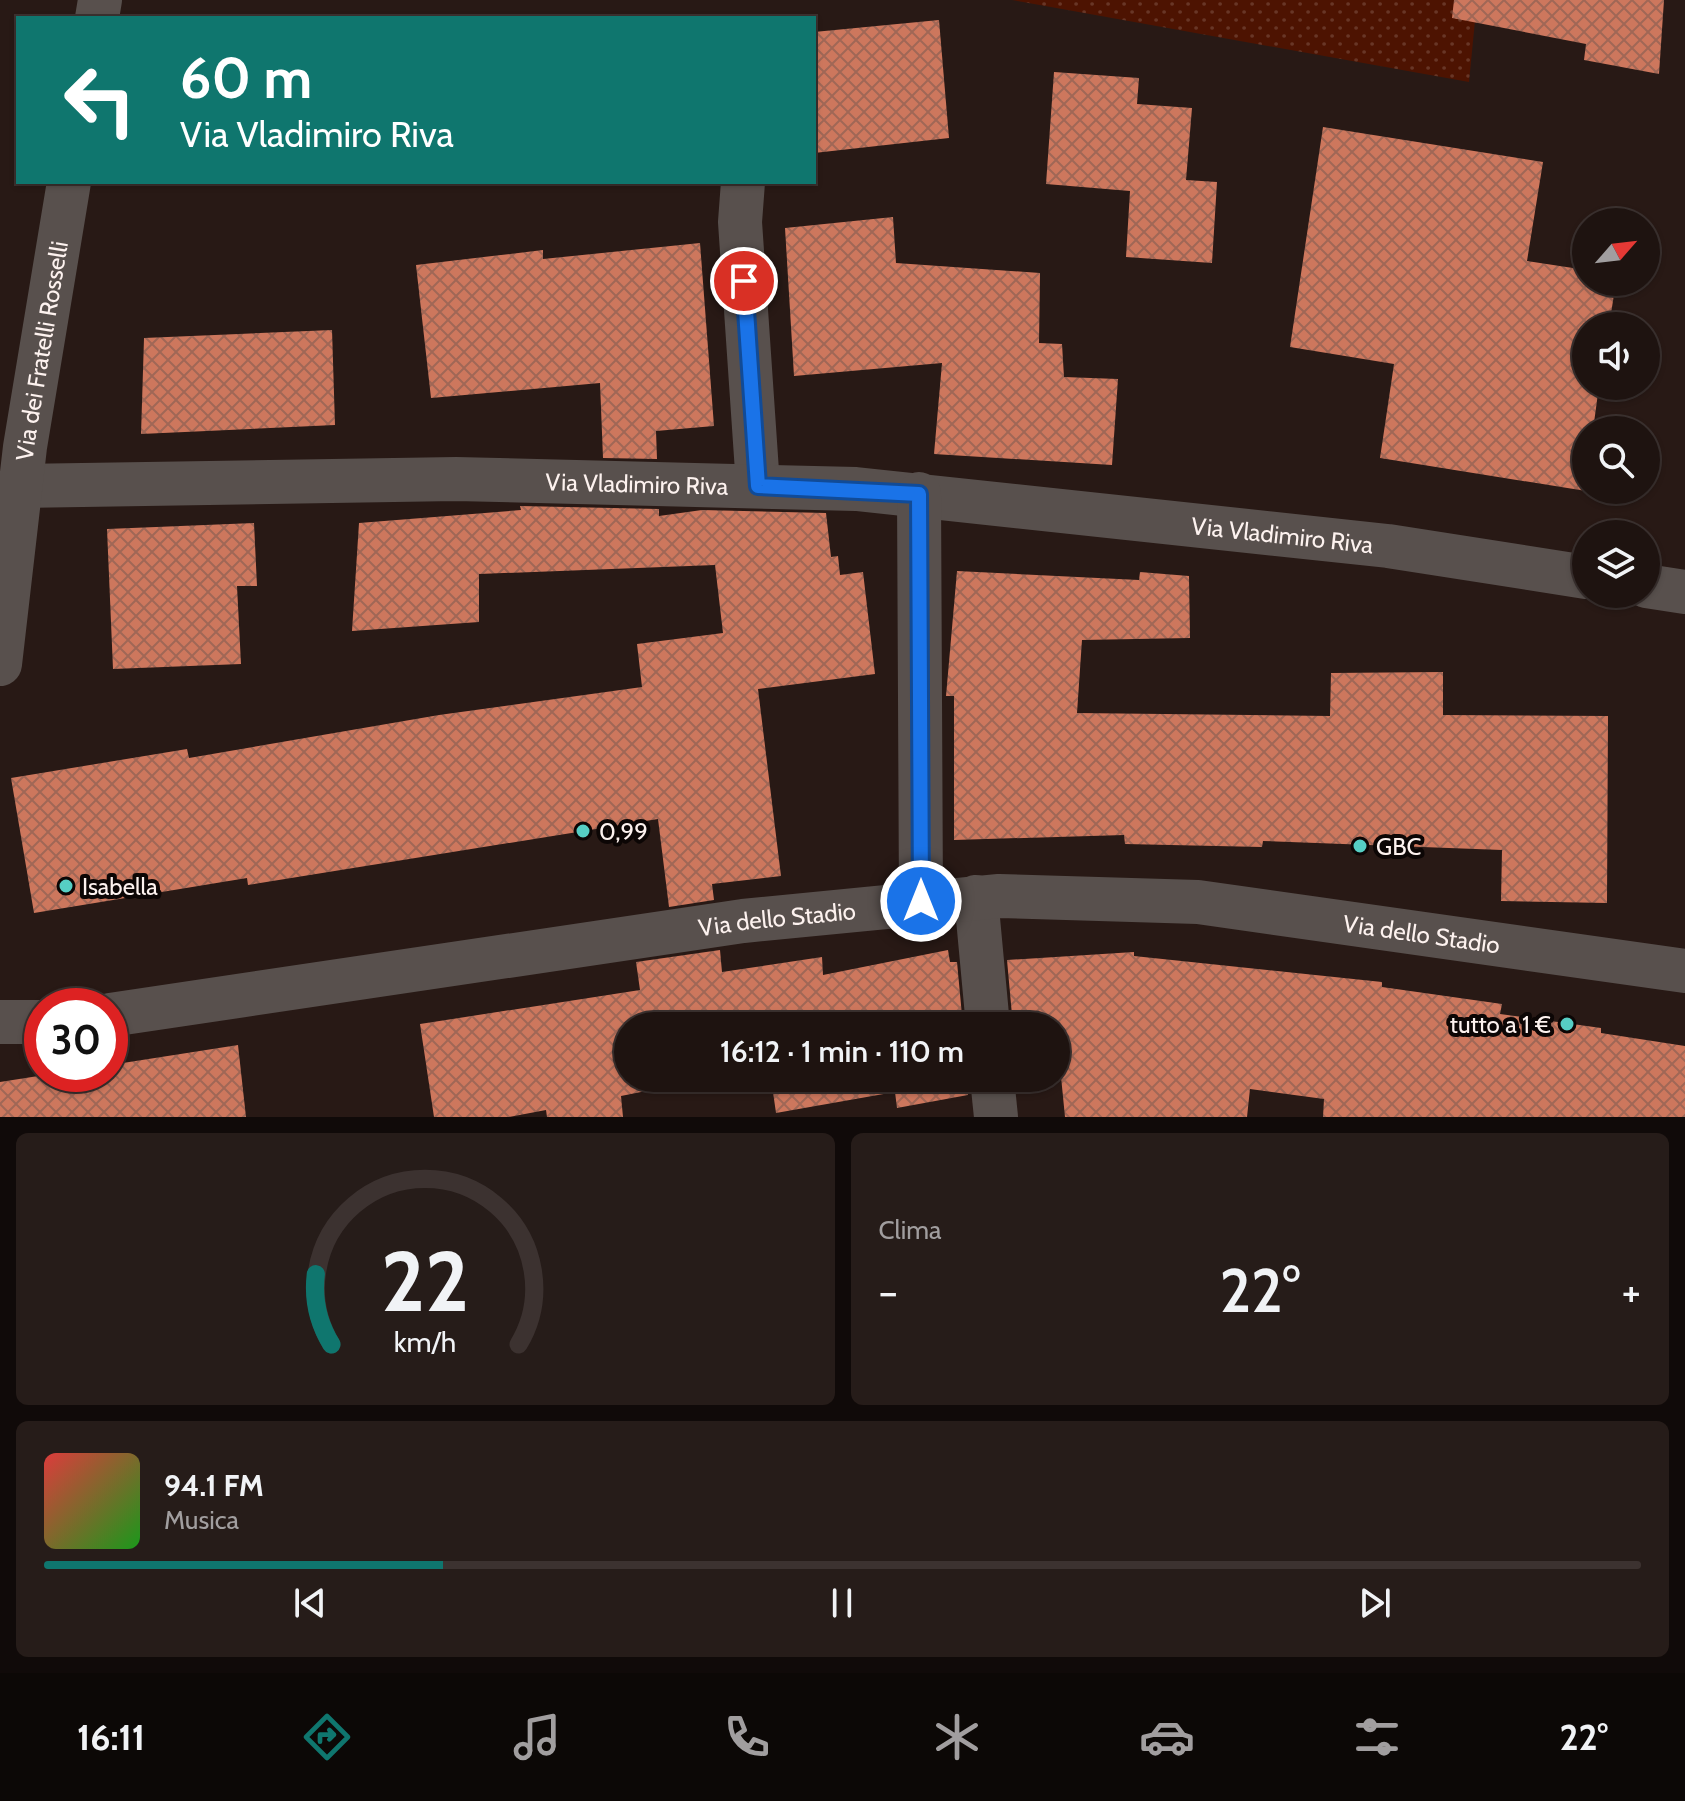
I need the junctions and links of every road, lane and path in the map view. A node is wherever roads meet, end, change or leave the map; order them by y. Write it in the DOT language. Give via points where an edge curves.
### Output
graph roads {
  1 [pos="69,184"];
  2 [pos="743,184"];
  3 [pos="19,486"];
  4 [pos="758,486"];
  5 [pos="919,494"];
  6 [pos="1572,575"];
  7 [pos="1660,588"];
  8 [pos="1685,592"];
  9 [pos="0,664"];
  10 [pos="976,897"];
  11 [pos="921,901"];
  12 [pos="1685,971"];
  13 [pos="128,1012"];
  14 [pos="987,1012"];
  15 [pos="0,1022"];
  16 [pos="24,1022"];
  17 [pos="993,1092"];
  18 [pos="996,1117"];
  1 -- 3 [label="street, Via dei Fratelli Rosselli"];
  2 -- 4 [label="street" via="740,222"];
  3 -- 4 [label="street, Via Vladimiro Riva" via="456,479"];
  3 -- 9 [label="street, Via dei Fratelli Rosselli"];
  4 -- 5 [label="street, Via Vladimiro Riva"];
  5 -- 6 [label="street, Via Vladimiro Riva" via="1388,546"];
  5 -- 11 [label="street"];
  7 -- 8 [label="street"];
  10 -- 11 [label="street, Via dello Stadio"];
  10 -- 12 [label="street, Via dello Stadio" via="1198,902"];
  10 -- 14 [label="street"];
  11 -- 13 [label="street, Via dello Stadio" via="743,921"];
  15 -- 16 [label="street"];
  17 -- 18 [label="street"];
}
